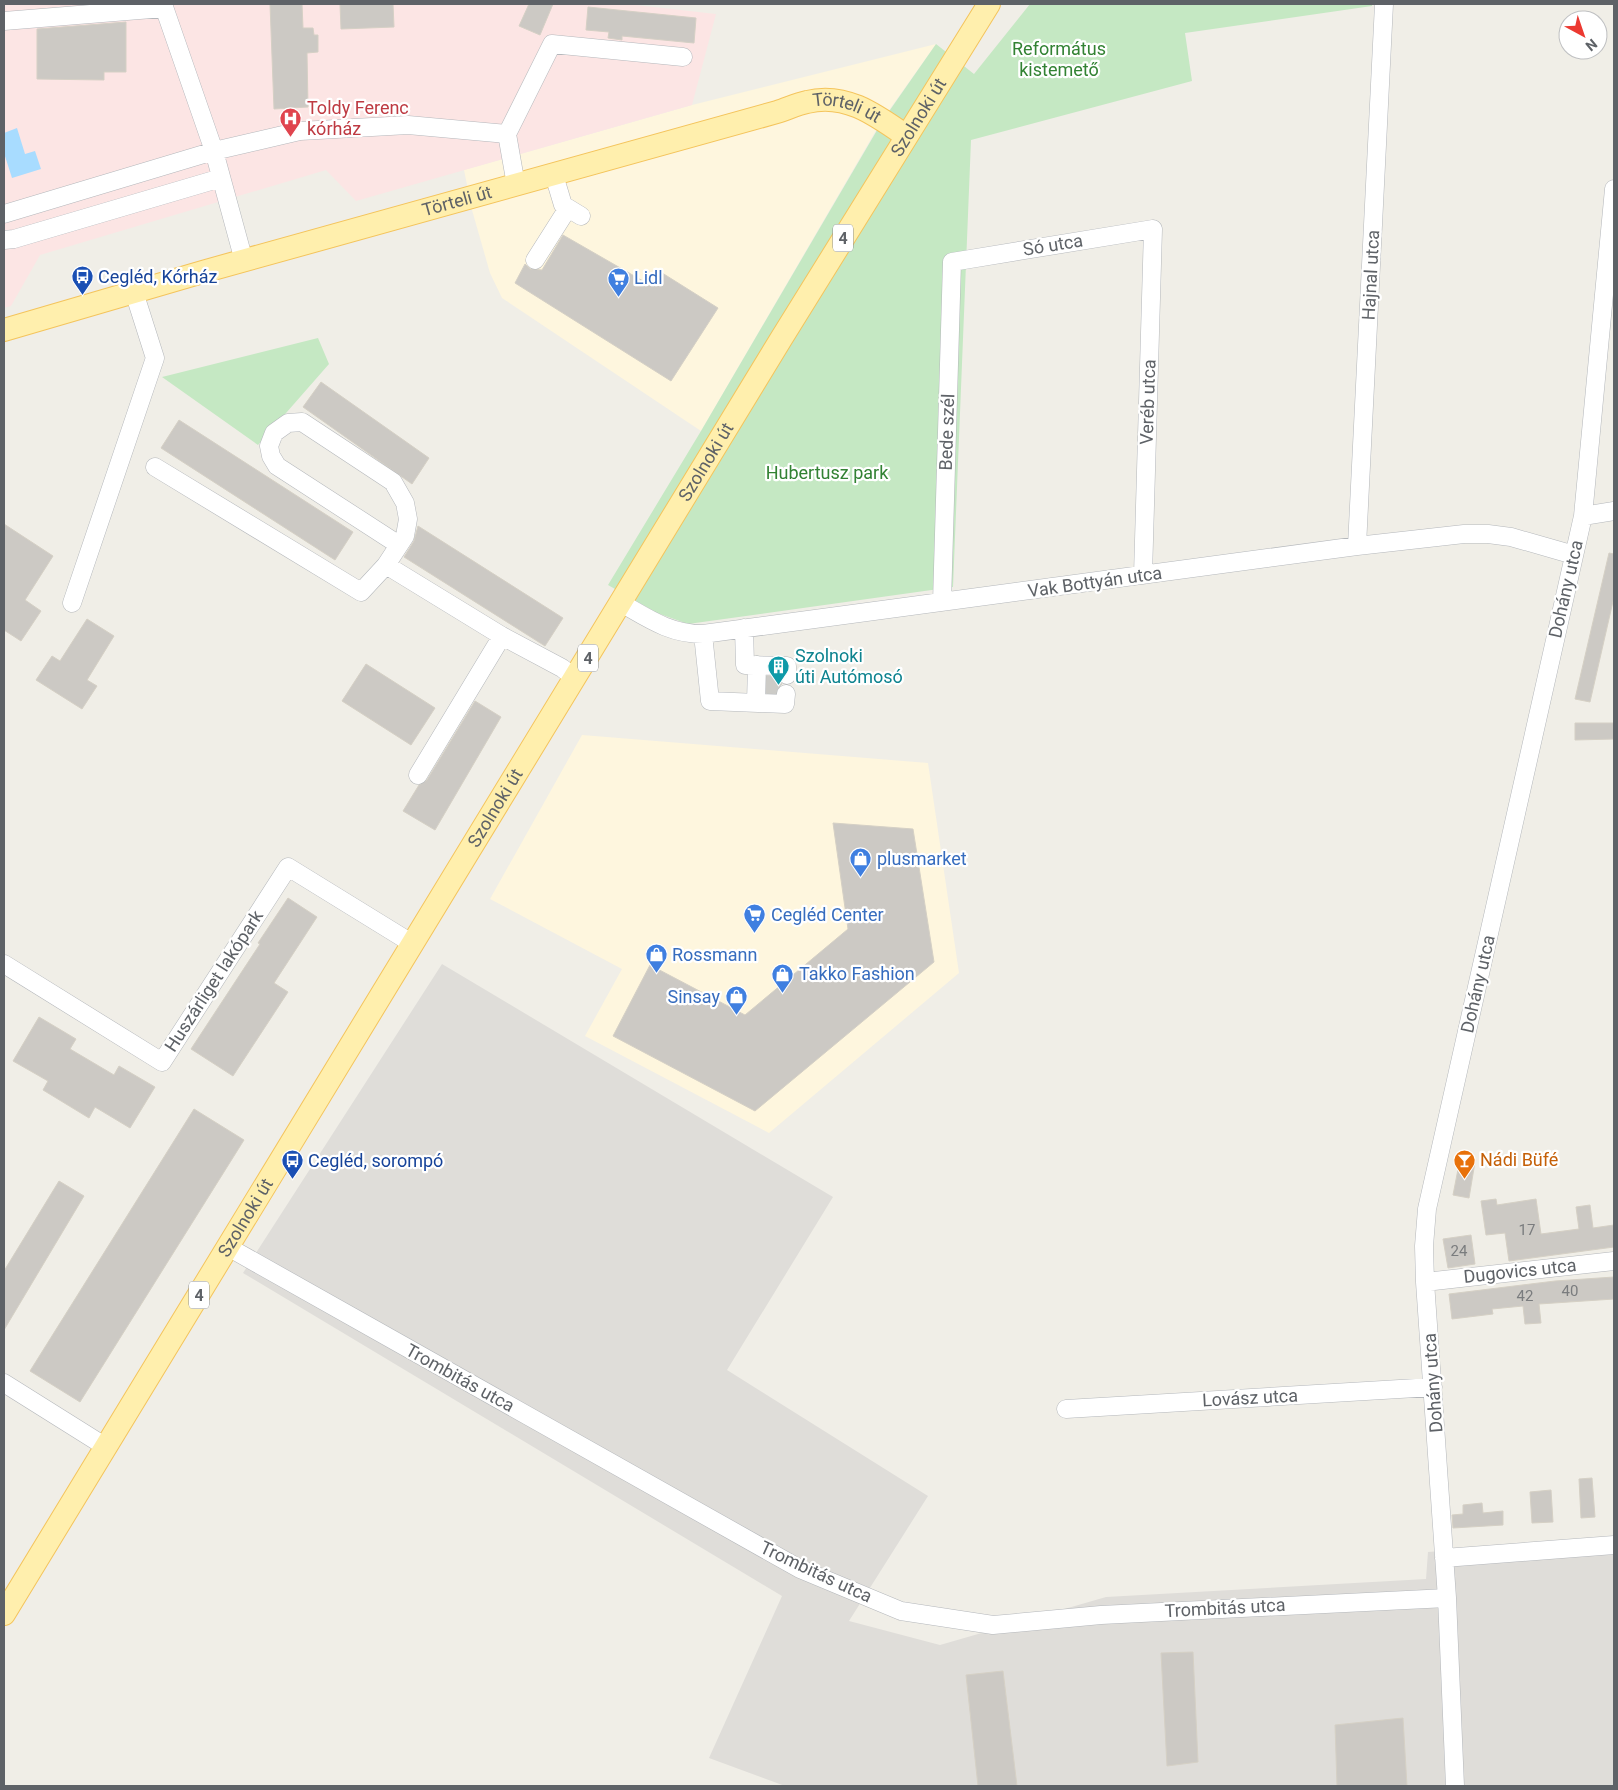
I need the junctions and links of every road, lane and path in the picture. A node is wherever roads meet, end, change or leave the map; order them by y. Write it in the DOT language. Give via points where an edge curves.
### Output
graph roads {
  1 [pos="989,4"];
  2 [pos="1384,4"];
  3 [pos="164,6"];
  4 [pos="4,21"];
  5 [pos="683,57"];
  6 [pos="507,134"];
  7 [pos="906,136"];
  8 [pos="214,152"];
  9 [pos="554,175"];
  10 [pos="222,178"];
  11 [pos="516,185"];
  12 [pos="1614,189"];
  13 [pos="4,214"];
  14 [pos="1153,229"];
  15 [pos="7,243"];
  16 [pos="244,260"];
  17 [pos="535,260"];
  18 [pos="952,262"];
  19 [pos="134,292"];
  20 [pos="4,330"];
  21 [pos="155,466"];
  22 [pos="1614,511"];
  23 [pos="1583,516"];
  24 [pos="399,546"];
  25 [pos="1358,546"];
  26 [pos="1574,555"];
  27 [pos="386,565"];
  28 [pos="1143,575"];
  29 [pos="942,602"];
  30 [pos="72,603"];
  31 [pos="620,603"];
  32 [pos="744,628"];
  33 [pos="703,634"];
  34 [pos="502,636"];
  35 [pos="575,678"];
  36 [pos="418,775"];
  37 [pos="413,944"];
  38 [pos="4,964"];
  39 [pos="228,1247"];
  40 [pos="1614,1261"];
  41 [pos="1425,1282"];
  42 [pos="4,1383"];
  43 [pos="1433,1387"];
  44 [pos="1066,1408"];
  45 [pos="106,1447"];
  46 [pos="1614,1544"];
  47 [pos="1444,1558"];
  48 [pos="1447,1598"];
  49 [pos="4,1614"];
  50 [pos="1455,1786"];
  1 -- 7 [label="main road, Szolnoki út / 4"];
  2 -- 25 [label="street, Hajnal utca"];
  3 -- 4 [label="street"];
  3 -- 8 [label="street"];
  5 -- 6 [label="street" via="552,44"];
  6 -- 8 [label="street" via="408,125 300,131"];
  6 -- 11 [label="street"];
  7 -- 9 [label="main road, Törteli út" via="856,105 835,99 808,102"];
  7 -- 31 [label="main road, Szolnoki út / 4"];
  8 -- 10 [label="street"];
  8 -- 13 [label="street"];
  9 -- 11 [label="main road, Törteli út"];
  9 -- 17 [label="street" via="563,205 575,212"];
  10 -- 15 [label="street"];
  10 -- 16 [label="street"];
  11 -- 16 [label="main road, Törteli út"];
  12 -- 23 [label="street, Dohány utca"];
  14 -- 18 [label="street, Só utca"];
  14 -- 28 [label="street, Veréb utca"];
  16 -- 19 [label="main road, Törteli út"];
  18 -- 29 [label="street, Bede szél"];
  19 -- 20 [label="main road, Törteli út"];
  19 -- 30 [label="street" via="155,358"];
  21 -- 27 [label="street" via="361,592"];
  22 -- 23 [label="street"];
  23 -- 26 [label="street, Dohány utca"];
  24 -- 24 [label="street" via="405,536 408,519 405,503 393,482 302,422 288,422 274,434 269,446 277,466"];
  24 -- 27 [label="street"];
  25 -- 26 [label="street, Vak Bottyán utca" via="1488,534 1511,537"];
  25 -- 28 [label="street, Vak Bottyán utca"];
  26 -- 41 [label="street, Dohány utca" via="1427,1209"];
  27 -- 34 [label="street"];
  28 -- 29 [label="street, Vak Bottyán utca"];
  29 -- 32 [label="street, Vak Bottyán utca"];
  31 -- 33 [label="street, Vak Bottyán utca" via="672,630"];
  31 -- 35 [label="main road, Szolnoki út / 4"];
  32 -- 33 [label="street, Vak Bottyán utca"];
  32 -- 33 [label="street" via="745,665 772,670 771,699 710,701"];
  34 -- 35 [label="street"];
  34 -- 36 [label="street"];
  35 -- 37 [label="main road, Szolnoki út / 4"];
  37 -- 38 [label="street, Huszárliget lakópark" via="288,867 162,1062"];
  37 -- 39 [label="main road, Szolnoki út / 4"];
  39 -- 45 [label="main road, Szolnoki út / 4"];
  39 -- 48 [label="street, Trombitás utca" via="800,1569 901,1611 993,1624 1101,1614"];
  40 -- 41 [label="street, Dugovics utca"];
  41 -- 43 [label="street, Dohány utca"];
  42 -- 45 [label="street"];
  43 -- 44 [label="street, Lovász utca"];
  43 -- 47 [label="street, Dohány utca"];
  45 -- 49 [label="main road, Szolnoki út / 4"];
  46 -- 47 [label="street"];
  47 -- 48 [label="street, Dohány utca"];
  48 -- 50 [label="street, Dohány utca"];
}
